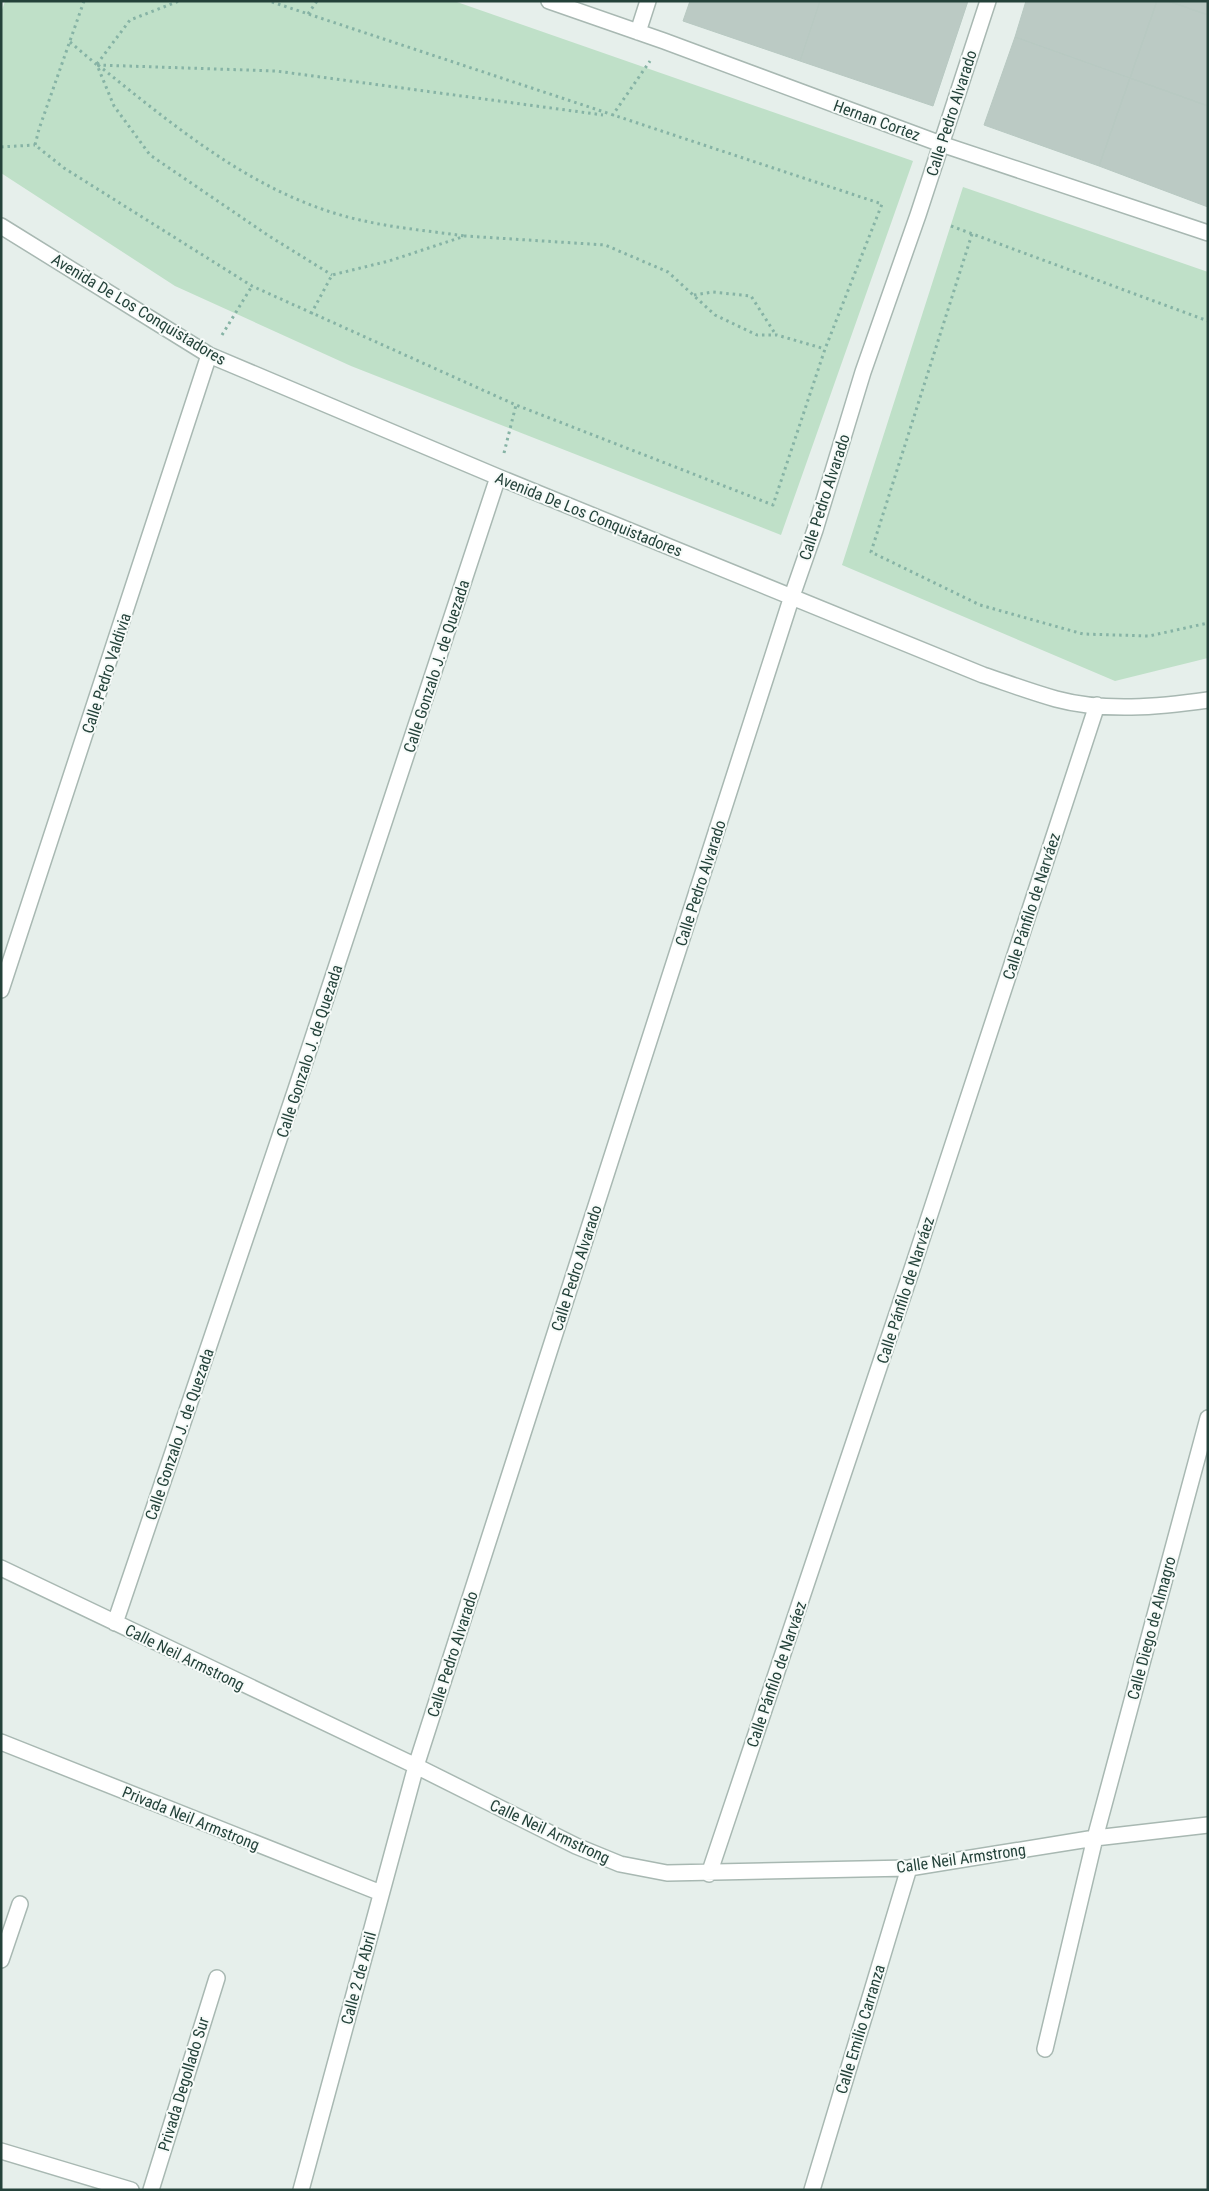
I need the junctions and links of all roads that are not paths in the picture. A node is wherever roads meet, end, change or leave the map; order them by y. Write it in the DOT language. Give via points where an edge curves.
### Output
graph roads {
  1 [pos="549,1"];
  2 [pos="648,1"];
  3 [pos="988,1"];
  4 [pos="638,32"];
  5 [pos="941,144"];
  6 [pos="1,226"];
  7 [pos="1208,233"];
  8 [pos="209,355"];
  9 [pos="498,477"];
  10 [pos="792,596"];
  11 [pos="1208,700"];
  12 [pos="1097,706"];
  13 [pos="1,990"];
  14 [pos="1208,1418"];
  15 [pos="1,1568"];
  16 [pos="115,1623"];
  17 [pos="1,1742"];
  18 [pos="416,1766"];
  19 [pos="1208,1825"];
  20 [pos="1095,1838"];
  21 [pos="908,1868"];
  22 [pos="709,1874"];
  23 [pos="381,1893"];
  24 [pos="20,1904"];
  25 [pos="1,1960"];
  26 [pos="217,1978"];
  27 [pos="1045,2049"];
  28 [pos="1,2150"];
  29 [pos="131,2190"];
  30 [pos="150,2190"];
  31 [pos="301,2190"];
  32 [pos="812,2190"];
  1 -- 4 [label="street, Hernan Cortez"];
  2 -- 4 [label="street"];
  3 -- 5 [label="street, Calle Pedro Alvarado"];
  4 -- 5 [label="street, Hernan Cortez"];
  5 -- 7 [label="street, Hernan Cortez"];
  5 -- 10 [label="street, Calle Pedro Alvarado" via="863,372"];
  6 -- 8 [label="street, Avenida De Los Conquistadores"];
  8 -- 9 [label="street, Avenida De Los Conquistadores"];
  8 -- 13 [label="street, Calle Pedro Valdivia"];
  9 -- 10 [label="street, Avenida De Los Conquistadores"];
  9 -- 16 [label="street, Calle Gonzalo J. de Quezada"];
  10 -- 12 [label="street, Avenida De Los Conquistadores" via="983,675 1057,699"];
  10 -- 18 [label="street, Calle Pedro Alvarado"];
  11 -- 12 [label="street, Avenida De Los Conquistadores" via="1168,706"];
  12 -- 22 [label="street, Calle Pánfilo de Narváez"];
  14 -- 20 [label="street, Calle Diego de Almagro"];
  15 -- 16 [label="street, Calle Neil Armstrong"];
  16 -- 18 [label="street, Calle Neil Armstrong"];
  17 -- 23 [label="street, Privada Neil Armstrong"];
  18 -- 22 [label="street, Calle Neil Armstrong" via="576,1846 620,1864 667,1874"];
  18 -- 23 [label="street, Calle 2 de Abril"];
  19 -- 20 [label="street, Calle Neil Armstrong"];
  20 -- 21 [label="street, Calle Neil Armstrong"];
  20 -- 27 [label="street, Calle Diego de Almagro"];
  21 -- 22 [label="street, Calle Neil Armstrong"];
  21 -- 32 [label="street, Calle Emilio Carranza"];
  23 -- 31 [label="street, Calle 2 de Abril"];
  24 -- 25 [label="street"];
  26 -- 30 [label="street, Privada Degollado Sur"];
  28 -- 29 [label="street"];
}
